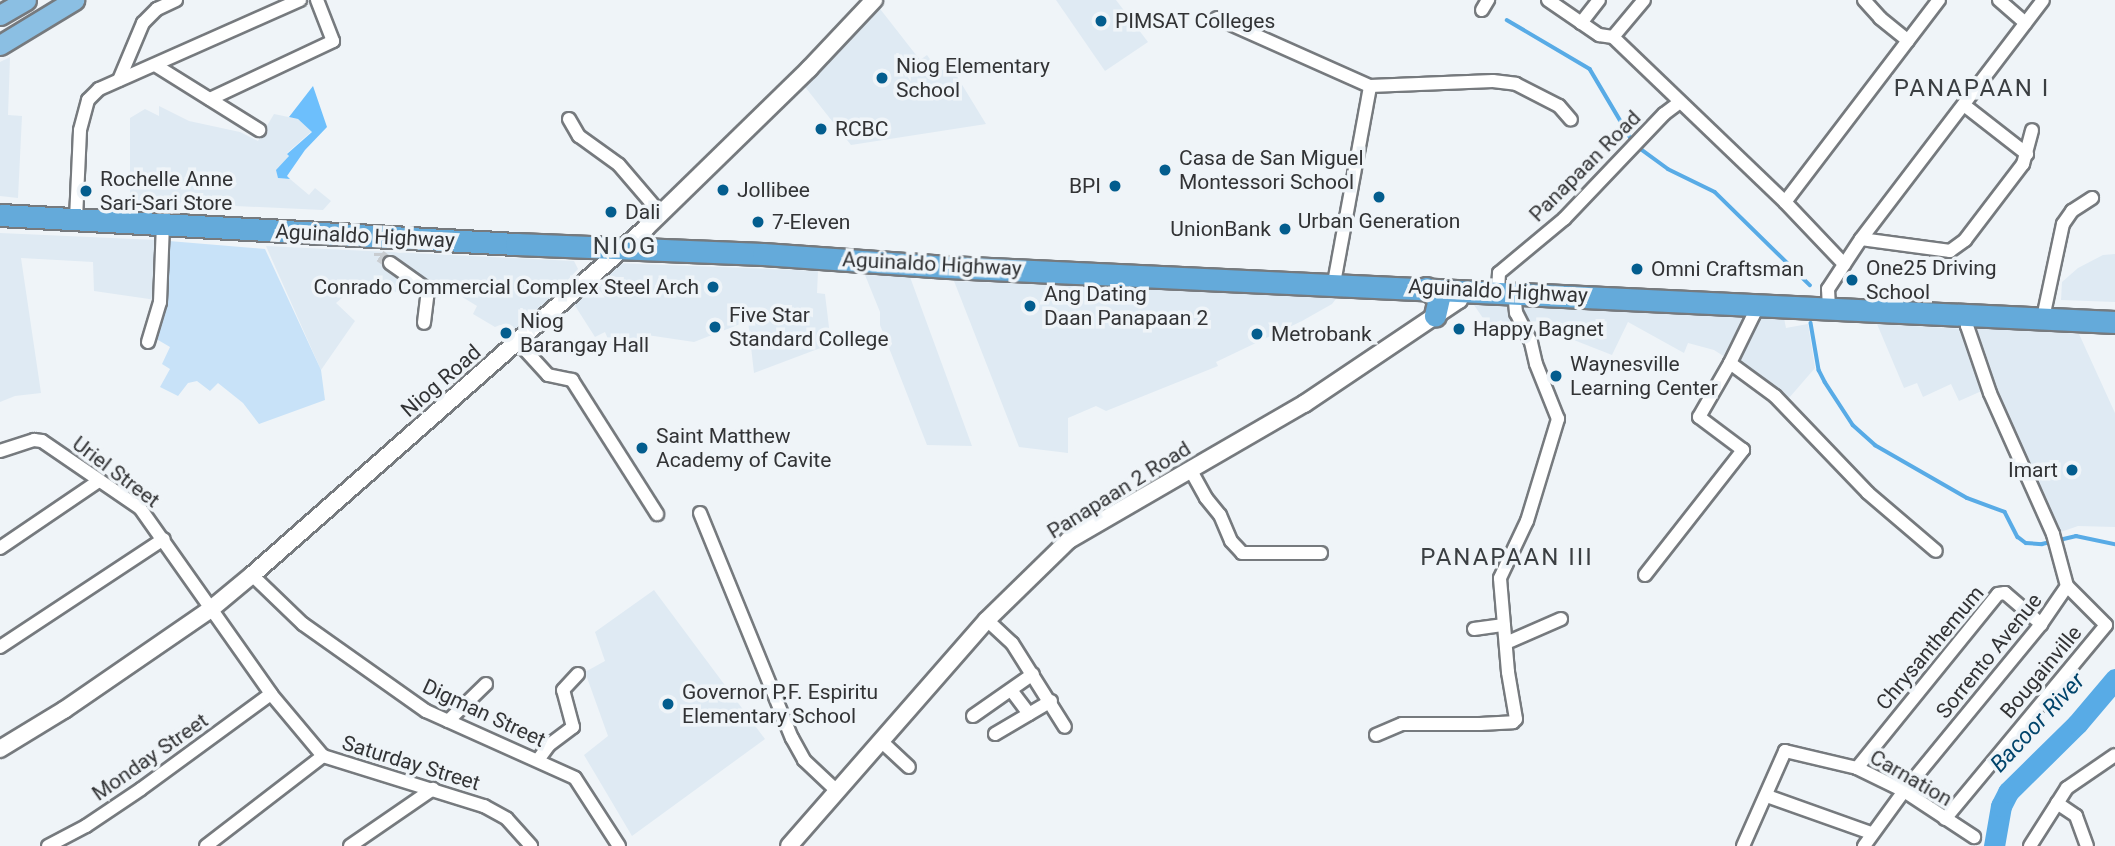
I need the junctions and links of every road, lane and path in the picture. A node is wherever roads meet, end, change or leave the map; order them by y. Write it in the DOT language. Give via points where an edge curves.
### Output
graph roads {
  1 [pos="26,0"];
  2 [pos="75,0"];
  3 [pos="176,0"];
  4 [pos="300,0"];
  5 [pos="317,0"];
  6 [pos="874,0"];
  7 [pos="1599,0"];
  8 [pos="1644,0"];
  9 [pos="1864,0"];
  10 [pos="1939,0"];
  11 [pos="1999,0"];
  12 [pos="2043,0"];
  13 [pos="1552,1"];
  14 [pos="0,15"];
  15 [pos="1217,18"];
  16 [pos="39,22"];
  17 [pos="1581,23"];
  18 [pos="2025,23"];
  19 [pos="1613,37"];
  20 [pos="1908,41"];
  21 [pos="0,45"];
  22 [pos="155,65"];
  23 [pos="119,80"];
  24 [pos="1370,86"];
  25 [pos="210,99"];
  26 [pos="1680,102"];
  27 [pos="1964,105"];
  28 [pos="569,119"];
  29 [pos="1571,120"];
  30 [pos="259,130"];
  31 [pos="2032,130"];
  32 [pos="2027,154"];
  33 [pos="2092,198"];
  34 [pos="1786,202"];
  35 [pos="660,214"];
  36 [pos="0,215"];
  37 [pos="76,219"];
  38 [pos="163,223"];
  39 [pos="1861,239"];
  40 [pos="623,248"];
  41 [pos="390,263"];
  42 [pos="1844,264"];
  43 [pos="1334,283"];
  44 [pos="1426,288"];
  45 [pos="1460,290"];
  46 [pos="1506,292"];
  47 [pos="1754,302"];
  48 [pos="1829,308"];
  49 [pos="1967,315"];
  50 [pos="1435,316"];
  51 [pos="2043,318"];
  52 [pos="2115,322"];
  53 [pos="424,323"];
  54 [pos="517,341"];
  55 [pos="148,342"];
  56 [pos="1730,363"];
  57 [pos="0,451"];
  58 [pos="1190,469"];
  59 [pos="97,482"];
  60 [pos="699,513"];
  61 [pos="657,514"];
  62 [pos="164,539"];
  63 [pos="0,548"];
  64 [pos="1936,551"];
  65 [pos="1321,553"];
  66 [pos="252,575"];
  67 [pos="1645,575"];
  68 [pos="2067,586"];
  69 [pos="211,609"];
  70 [pos="1561,619"];
  71 [pos="987,620"];
  72 [pos="2041,624"];
  73 [pos="1504,625"];
  74 [pos="1475,629"];
  75 [pos="2110,629"];
  76 [pos="1506,643"];
  77 [pos="0,647"];
  78 [pos="578,674"];
  79 [pos="1032,674"];
  80 [pos="486,684"];
  81 [pos="1011,690"];
  82 [pos="271,694"];
  83 [pos="1051,701"];
  84 [pos="1029,714"];
  85 [pos="973,716"];
  86 [pos="448,721"];
  87 [pos="1065,727"];
  88 [pos="995,734"];
  89 [pos="1376,735"];
  90 [pos="881,741"];
  91 [pos="0,749"];
  92 [pos="323,756"];
  93 [pos="538,760"];
  94 [pos="2114,760"];
  95 [pos="909,767"];
  96 [pos="1857,768"];
  97 [pos="433,789"];
  98 [pos="837,791"];
  99 [pos="1903,791"];
  100 [pos="1767,796"];
  101 [pos="2057,803"];
  102 [pos="1945,819"];
  103 [pos="1871,833"];
  104 [pos="1974,836"];
  105 [pos="528,845"];
  106 [pos="48,846"];
  107 [pos="206,846"];
  108 [pos="350,846"];
  109 [pos="619,846"];
  110 [pos="789,846"];
  111 [pos="1745,846"];
  112 [pos="1864,846"];
  113 [pos="2029,846"];
  114 [pos="2087,846"];
  1 -- 14 [label="main road"];
  1 -- 16 [label="main road"];
  2 -- 16 [label="main road"];
  3 -- 23 [label="street" via="143,23"];
  4 -- 22 [label="street"];
  5 -- 25 [label="street" via="333,41"];
  6 -- 35 [label="street, Niog Road"];
  7 -- 17 [label="street"];
  8 -- 19 [label="street"];
  9 -- 20 [label="street"];
  10 -- 20 [label="street"];
  11 -- 18 [label="street"];
  12 -- 18 [label="street"];
  13 -- 17 [label="street"];
  15 -- 24 [label="street"];
  16 -- 21 [label="main road"];
  17 -- 19 [label="street" via="1599,35"];
  18 -- 27 [label="street"];
  19 -- 26 [label="street"];
  20 -- 34 [label="street"];
  22 -- 23 [label="street"];
  22 -- 25 [label="street"];
  23 -- 37 [label="street" via="99,89 83,114"];
  24 -- 29 [label="street" via="1516,84 1559,106"];
  24 -- 43 [label="street"];
  25 -- 30 [label="street"];
  26 -- 34 [label="street"];
  26 -- 46 [label="street, Panapaan Road" via="1564,219 1499,273"];
  27 -- 32 [label="street"];
  27 -- 39 [label="street"];
  28 -- 35 [label="street" via="579,136 619,165"];
  31 -- 32 [label="street"];
  32 -- 39 [label="street" via="1965,240 1950,251"];
  33 -- 51 [label="street" via="2063,224"];
  34 -- 42 [label="street"];
  35 -- 40 [label="street, Niog Road"];
  36 -- 37 [label="highway, Aguinaldo Highway"];
  37 -- 38 [label="highway, Aguinaldo Highway"];
  38 -- 40 [label="highway, Aguinaldo Highway" via="381,243"];
  38 -- 55 [label="street" via="160,302"];
  39 -- 42 [label="street"];
  40 -- 43 [label="highway, Aguinaldo Highway"];
  40 -- 54 [label="street, Niog Road"];
  41 -- 53 [label="street" via="428,290"];
  42 -- 48 [label="street" via="1828,289"];
  43 -- 44 [label="highway, Aguinaldo Highway"];
  44 -- 45 [label="highway, Aguinaldo Highway"];
  44 -- 50 [label="highway" via="1439,299"];
  45 -- 46 [label="highway, Aguinaldo Highway"];
  45 -- 50 [label="street, Panapaan 2 Road" via="1459,300"];
  46 -- 47 [label="highway, Aguinaldo Highway"];
  46 -- 73 [label="street" via="1531,342 1558,419 1527,521 1500,578"];
  47 -- 48 [label="highway, Aguinaldo Highway"];
  47 -- 56 [label="street" via="1754,314"];
  48 -- 49 [label="highway, Aguinaldo Highway"];
  49 -- 51 [label="highway, Aguinaldo Highway"];
  49 -- 68 [label="street, Sorrento Avenue" via="1990,393 2053,534"];
  50 -- 58 [label="street, Panapaan 2 Road" via="1304,404"];
  51 -- 52 [label="highway, Aguinaldo Highway"];
  54 -- 61 [label="street" via="548,375 572,380"];
  54 -- 66 [label="street, Niog Road"];
  56 -- 64 [label="street" via="1774,396 1868,493"];
  56 -- 67 [label="street" via="1699,416 1743,450"];
  57 -- 59 [label="street, Uriel Street" via="43,441"];
  58 -- 65 [label="street" via="1242,553"];
  58 -- 71 [label="street, Panapaan 2 Road" via="1069,540"];
  59 -- 62 [label="street, Uriel Street" via="140,508"];
  59 -- 63 [label="street"];
  60 -- 98 [label="street" via="792,738 804,760"];
  62 -- 69 [label="street, Uriel Street"];
  62 -- 77 [label="street"];
  66 -- 69 [label="street, Niog Road"];
  66 -- 86 [label="street, Digman Street" via="303,624 426,711"];
  68 -- 72 [label="street, Sorrento Avenue"];
  68 -- 75 [label="street, Bougainville"];
  69 -- 82 [label="street, Saturday Street"];
  69 -- 91 [label="street, Niog Road"];
  70 -- 76 [label="street"];
  71 -- 79 [label="street" via="1012,643"];
  71 -- 90 [label="street, Panapaan 2 Road"];
  72 -- 96 [label="street, Chrysanthemum" via="2005,593 1998,594"];
  72 -- 99 [label="street, Sorrento Avenue"];
  73 -- 74 [label="street"];
  73 -- 76 [label="street"];
  75 -- 102 [label="street, Bougainville"];
  76 -- 89 [label="street" via="1515,721 1415,723"];
  78 -- 93 [label="street" via="563,690 573,727 549,744"];
  79 -- 81 [label="street"];
  79 -- 83 [label="street"];
  80 -- 86 [label="street"];
  81 -- 84 [label="street"];
  81 -- 85 [label="street"];
  82 -- 92 [label="street, Saturday Street"];
  82 -- 106 [label="street, Monday Street" via="86,827"];
  83 -- 84 [label="street"];
  83 -- 87 [label="street"];
  84 -- 88 [label="street"];
  86 -- 93 [label="street, Digman Street"];
  90 -- 95 [label="street"];
  90 -- 98 [label="street, Panapaan 2 Road"];
  92 -- 97 [label="street, Saturday Street"];
  92 -- 107 [label="street"];
  93 -- 109 [label="street, Digman Street" via="575,778"];
  94 -- 101 [label="street" via="2067,788"];
  96 -- 99 [label="street, Carnation"];
  96 -- 100 [label="street, Carnation" via="1785,751"];
  97 -- 105 [label="street, Saturday Street" via="507,819"];
  97 -- 108 [label="street"];
  98 -- 110 [label="street, Panapaan 2 Road"];
  99 -- 102 [label="street, Carnation"];
  99 -- 103 [label="street, Sorrento Avenue"];
  100 -- 103 [label="street"];
  100 -- 111 [label="street"];
  101 -- 113 [label="street"];
  101 -- 114 [label="street" via="2076,816"];
  102 -- 104 [label="street, Carnation"];
  103 -- 112 [label="street, Sorrento Avenue"];
}
